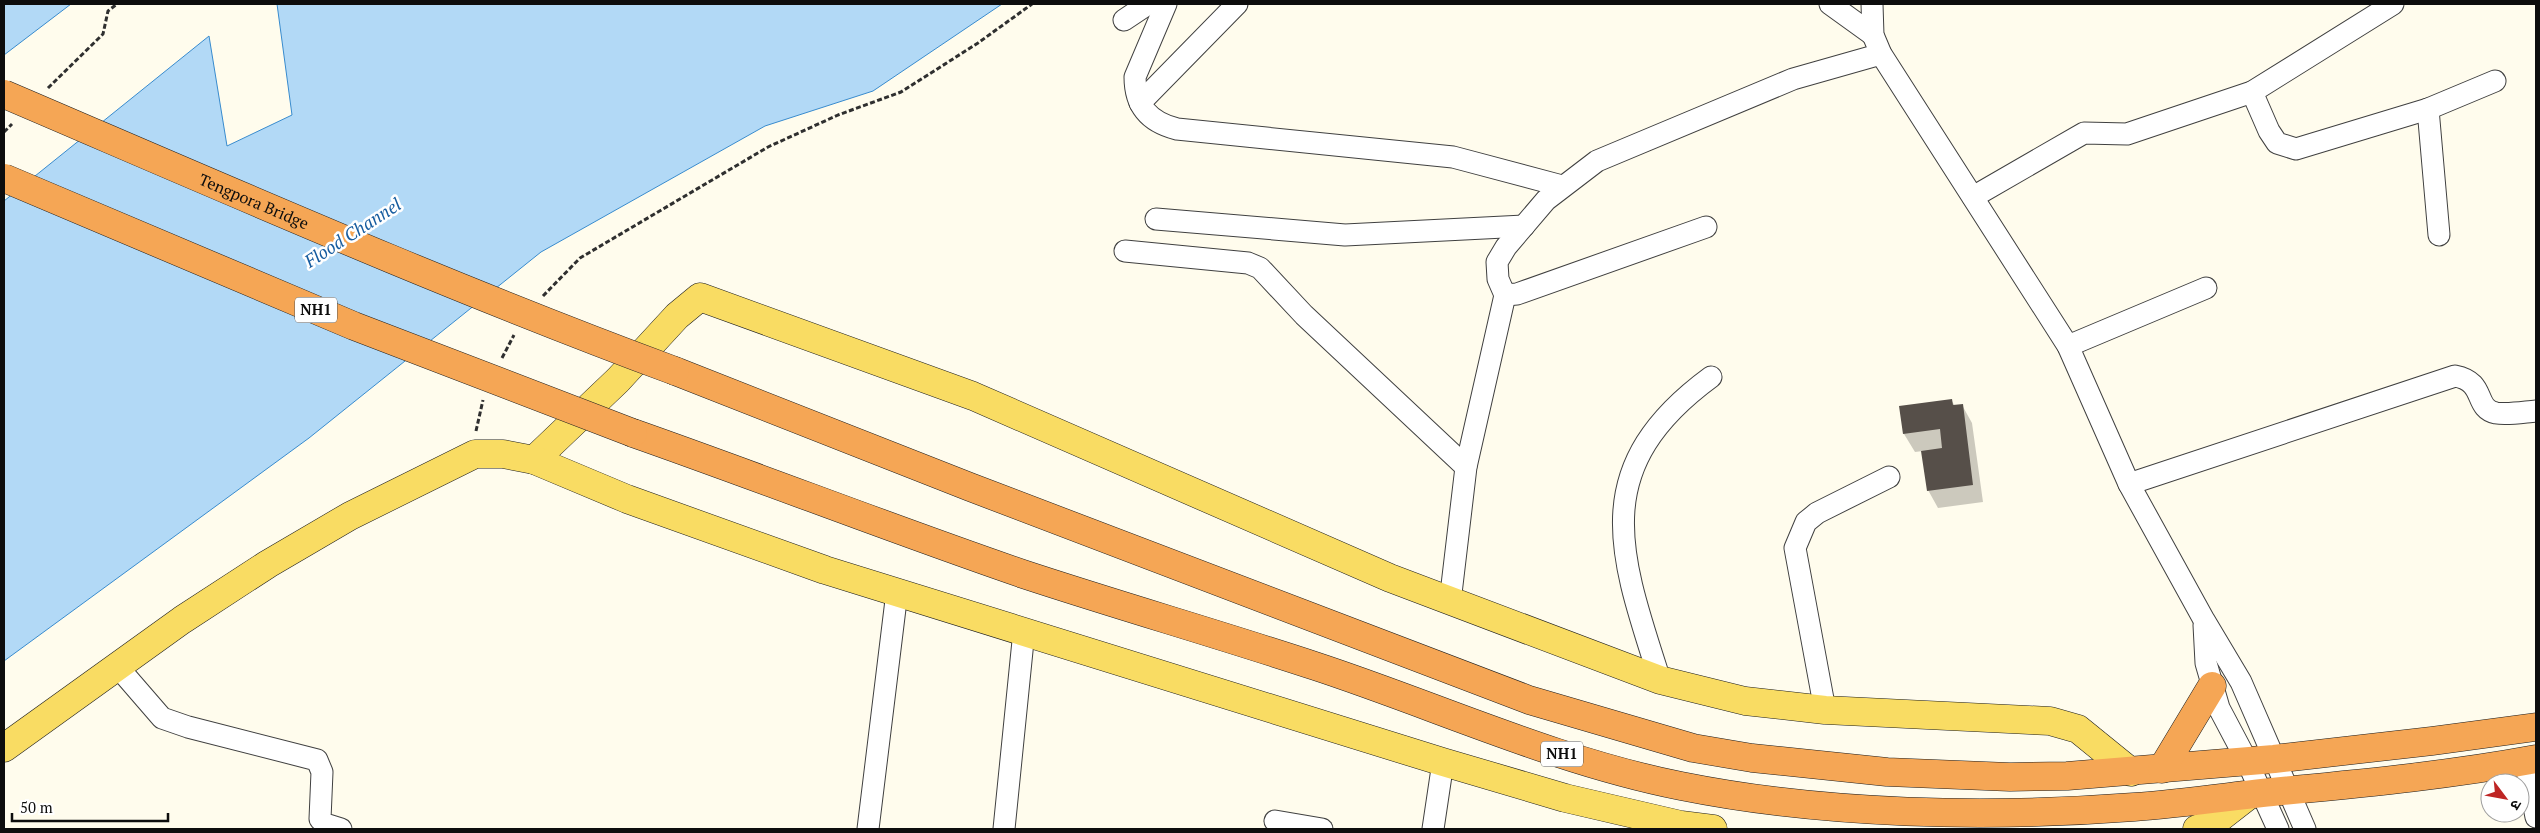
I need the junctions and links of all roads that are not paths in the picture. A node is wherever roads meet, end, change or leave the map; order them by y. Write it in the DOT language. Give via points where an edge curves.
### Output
graph roads {
  1 [pos="1148,4"];
  2 [pos="1166,4"];
  3 [pos="1237,4"];
  4 [pos="1830,4"];
  5 [pos="1872,4"];
  6 [pos="2393,4"];
  7 [pos="1124,20"];
  8 [pos="1877,44"];
  9 [pos="2495,81"];
  10 [pos="2252,92"];
  11 [pos="4,94"];
  12 [pos="1140,103"];
  13 [pos="2428,109"];
  14 [pos="4,178"];
  15 [pos="1562,186"];
  16 [pos="1972,197"];
  17 [pos="1156,219"];
  18 [pos="1524,226"];
  19 [pos="1706,227"];
  20 [pos="2440,235"];
  21 [pos="1125,251"];
  22 [pos="2206,288"];
  23 [pos="1505,295"];
  24 [pos="2068,346"];
  25 [pos="1711,378"];
  26 [pos="2536,411"];
  27 [pos="534,460"];
  28 [pos="1466,467"];
  29 [pos="1889,477"];
  30 [pos="2129,484"];
  31 [pos="897,592"];
  32 [pos="1450,602"];
  33 [pos="2204,620"];
  34 [pos="1024,631"];
  35 [pos="117,666"];
  36 [pos="1660,680"];
  37 [pos="2212,686"];
  38 [pos="1825,710"];
  39 [pos="2536,727"];
  40 [pos="4,748"];
  41 [pos="2274,758"];
  42 [pos="2531,760"];
  43 [pos="2247,761"];
  44 [pos="1443,762"];
  45 [pos="2162,769"];
  46 [pos="2131,772"];
  47 [pos="2289,791"];
  48 [pos="2255,794"];
  49 [pos="2536,817"];
  50 [pos="1275,821"];
  51 [pos="1681,827"];
  52 [pos="341,829"];
  53 [pos="868,829"];
  54 [pos="1004,829"];
  55 [pos="1322,829"];
  56 [pos="1433,829"];
  57 [pos="1713,829"];
  58 [pos="2197,829"];
  59 [pos="2278,829"];
  60 [pos="2305,829"];
  1 -- 7 [label="street"];
  2 -- 12 [label="street" via="1135,77"];
  3 -- 12 [label="street"];
  4 -- 8 [label="street"];
  5 -- 8 [label="street"];
  6 -- 10 [label="street"];
  8 -- 15 [label="street" via="1627,147 1597,161"];
  8 -- 16 [label="street"];
  9 -- 13 [label="street"];
  10 -- 13 [label="street" via="2277,143 2296,149"];
  10 -- 16 [label="street" via="2127,134 2084,133"];
  11 -- 46 [label="highway, Tengpora Bridge / NH1, bridge" via="396,262 559,328 1529,700 1641,735 1752,758 1887,772 2010,777"];
  12 -- 15 [label="street" via="1159,124 1177,129 1453,157"];
  13 -- 20 [label="street"];
  14 -- 48 [label="highway, NH1, bridge" via="354,326 633,433 1029,576 1317,667 1572,757 1682,786 1812,805 1936,812 2132,807"];
  15 -- 18 [label="street"];
  16 -- 24 [label="street"];
  17 -- 18 [label="street" via="1345,235"];
  18 -- 23 [label="street" via="1497,262 1498,279"];
  19 -- 23 [label="street" via="1531,290"];
  21 -- 28 [label="street" via="1248,263 1260,268 1304,315"];
  22 -- 24 [label="street"];
  23 -- 28 [label="street"];
  24 -- 30 [label="street"];
  25 -- 36 [label="street" via="1683,398 1658,424 1641,449 1625,494 1624,542 1628,571"];
  26 -- 30 [label="street" via="2496,413 2482,403 2476,386 2455,376"];
  27 -- 31 [label="main road" via="628,499 825,570"];
  27 -- 32 [label="main road" via="618,380 677,316 700,297 973,396"];
  27 -- 35 [label="main road" via="503,454 475,454 350,516 268,564"];
  28 -- 32 [label="street"];
  29 -- 38 [label="street" via="1817,513 1806,522 1795,548"];
  30 -- 33 [label="street"];
  31 -- 34 [label="main road"];
  31 -- 53 [label="street"];
  32 -- 36 [label="main road"];
  33 -- 37 [label="street" via="2206,663"];
  33 -- 41 [label="street" via="2241,682"];
  34 -- 44 [label="main road"];
  34 -- 54 [label="street"];
  35 -- 40 [label="main road"];
  35 -- 52 [label="street" via="162,718 317,760 322,772 320,819"];
  36 -- 38 [label="main road" via="1745,701"];
  37 -- 43 [label="street" via="2219,708"];
  37 -- 45 [label="highway"];
  38 -- 46 [label="main road" via="2050,720 2078,729"];
  39 -- 41 [label="highway, NH1"];
  41 -- 43 [label="highway, NH1"];
  41 -- 47 [label="street"];
  42 -- 47 [label="highway, NH1" via="2426,778"];
  42 -- 49 [label="street"];
  43 -- 45 [label="highway, NH1"];
  43 -- 48 [label="street"];
  44 -- 51 [label="main road" via="1565,798"];
  44 -- 56 [label="street"];
  45 -- 46 [label="highway, NH1"];
  47 -- 48 [label="highway, NH1"];
  47 -- 60 [label="street"];
  48 -- 58 [label="main road" via="2214,823"];
  48 -- 59 [label="street"];
  50 -- 55 [label="street"];
  51 -- 57 [label="main road"];
}
